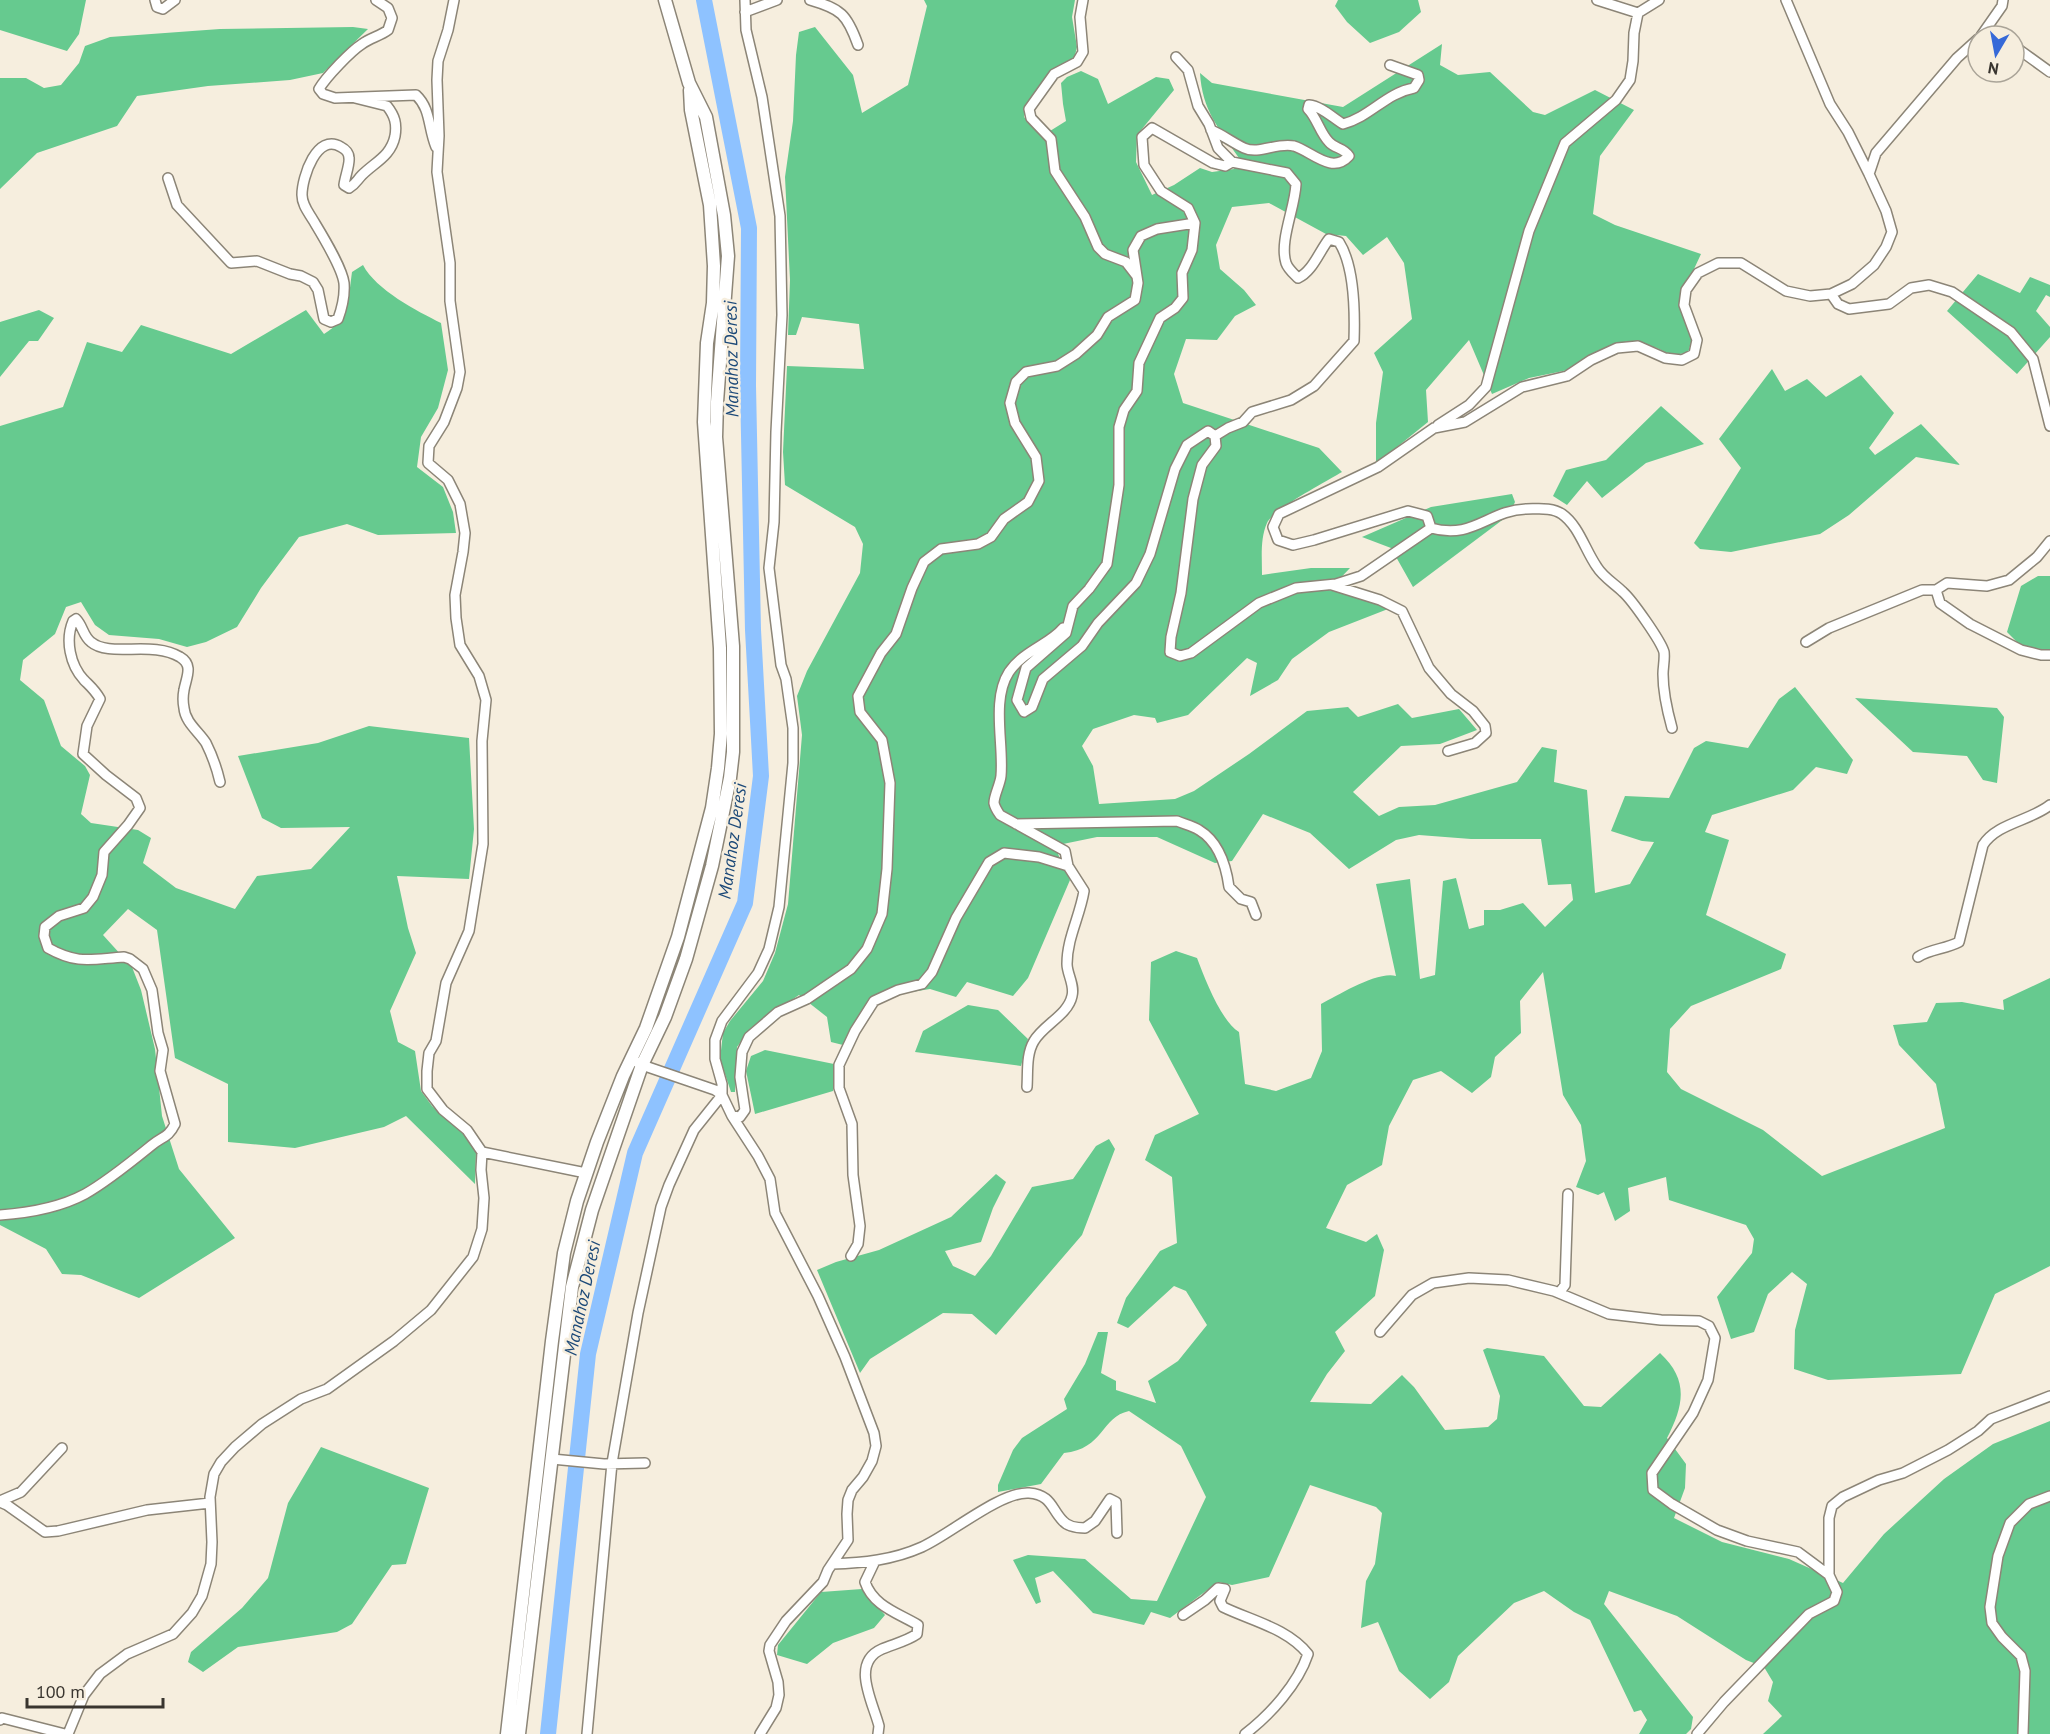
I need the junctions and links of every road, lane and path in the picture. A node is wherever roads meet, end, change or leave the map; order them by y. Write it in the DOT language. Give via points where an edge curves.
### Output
graph roads {
  1 [pos="155,0"];
  2 [pos="175,0"];
  3 [pos="376,0"];
  4 [pos="454,0"];
  5 [pos="665,0"];
  6 [pos="745,0"];
  7 [pos="777,0"];
  8 [pos="810,0"];
  9 [pos="1083,0"];
  10 [pos="1597,0"];
  11 [pos="1659,0"];
  12 [pos="1786,0"];
  13 [pos="2003,0"];
  14 [pos="745,12"];
  15 [pos="1638,13"];
  16 [pos="1989,24"];
  17 [pos="858,45"];
  18 [pos="1965,51"];
  19 [pos="2026,55"];
  20 [pos="1176,57"];
  21 [pos="1390,65"];
  22 [pos="2050,72"];
  23 [pos="355,98"];
  24 [pos="1211,130"];
  25 [pos="438,151"];
  26 [pos="1232,162"];
  27 [pos="1869,174"];
  28 [pos="168,178"];
  29 [pos="1195,224"];
  30 [pos="1137,276"];
  31 [pos="1831,294"];
  32 [pos="2050,426"];
  33 [pos="1434,428"];
  34 [pos="1215,436"];
  35 [pos="1431,528"];
  36 [pos="2050,541"];
  37 [pos="1330,585"];
  38 [pos="1936,590"];
  39 [pos="1070,619"];
  40 [pos="1806,642"];
  41 [pos="2050,655"];
  42 [pos="1672,728"];
  43 [pos="1448,751"];
  44 [pos="220,782"];
  45 [pos="2050,805"];
  46 [pos="1016,824"];
  47 [pos="1068,866"];
  48 [pos="1256,915"];
  49 [pos="1918,957"];
  50 [pos="642,1064"];
  51 [pos="1027,1087"];
  52 [pos="719,1093"];
  53 [pos="732,1116"];
  54 [pos="482,1152"];
  55 [pos="586,1173"];
  56 [pos="1568,1194"];
  57 [pos="0,1215"];
  58 [pos="851,1256"];
  59 [pos="1559,1293"];
  60 [pos="1380,1332"];
  61 [pos="2050,1396"];
  62 [pos="62,1448"];
  63 [pos="555,1459"];
  64 [pos="608,1463"];
  65 [pos="645,1463"];
  66 [pos="2050,1496"];
  67 [pos="0,1502"];
  68 [pos="210,1503"];
  69 [pos="1117,1533"];
  70 [pos="874,1561"];
  71 [pos="832,1564"];
  72 [pos="1829,1575"];
  73 [pos="1183,1615"];
  74 [pos="0,1719"];
  75 [pos="66,1734"];
  76 [pos="507,1734"];
  77 [pos="519,1734"];
  78 [pos="587,1734"];
  79 [pos="760,1734"];
  80 [pos="878,1734"];
  81 [pos="1245,1734"];
  82 [pos="1697,1734"];
  83 [pos="2023,1734"];
  1 -- 2 [label="street" via="157,7 163,9"];
  3 -- 23 [label="street" via="388,8 392,18 388,30 353,50 320,89 322,94 335,98"];
  4 -- 25 [label="street" via="438,61"];
  5 -- 50 [label="main road" via="689,83 706,117 728,256 716,437 733,646 733,752 712,866 689,947 665,1017"];
  6 -- 14 [label="street"];
  7 -- 14 [label="street"];
  8 -- 17 [label="street" via="833,7 843,15"];
  9 -- 30 [label="street" via="1083,52 1077,62 1054,74 1029,109 1031,118 1051,139 1055,171 1085,217 1098,248 1126,262"];
  10 -- 15 [label="street"];
  11 -- 15 [label="street"];
  12 -- 27 [label="street" via="1830,104"];
  13 -- 16 [label="street"];
  14 -- 52 [label="street" via="780,216 783,315 769,568 793,728 779,907 769,950 758,973 722,1021 715,1040 715,1059 722,1083"];
  15 -- 33 [label="street" via="1630,80 1616,100 1565,143 1529,231 1486,387 1469,405"];
  18 -- 27 [label="street" via="1876,153"];
  19 -- 22 [label="street"];
  20 -- 24 [label="street" via="1188,70 1198,106"];
  21 -- 24 [label="street" via="1418,75 1419,80 1414,88 1390,96 1357,120 1343,124 1309,105 1329,142 1345,150 1349,156 1346,159 1324,162 1284,145 1250,150"];
  23 -- 25 [label="street" via="416,94 425,103"];
  23 -- 28 [label="street" via="387,106 397,127 393,148 349,188 344,185 350,159 340,146 320,148 308,170 302,196 306,210 337,261 344,283 342,307 338,319 331,322 324,319 318,290 312,282 257,261 231,263 177,206"];
  24 -- 26 [label="street" via="1218,148"];
  25 -- 54 [label="street" via="437,172 460,372 444,422 429,446 428,463 448,480 460,504 465,533 455,595 456,618 460,645 479,676 486,700 482,741 483,844 469,931 446,983 436,1041 429,1053 427,1089 443,1110 467,1130"];
  26 -- 29 [label="street" via="1226,166 1213,163 1152,128 1142,137 1144,165 1161,190 1188,208"];
  26 -- 34 [label="street" via="1287,173 1296,184 1285,244 1287,264 1298,278 1306,275 1329,239 1339,242 1352,282 1354,341 1314,386 1291,400 1252,412 1243,422"];
  27 -- 31 [label="street" via="1892,232 1874,265 1852,284"];
  29 -- 30 [label="street" via="1157,229 1141,236 1133,250"];
  29 -- 39 [label="street" via="1192,250 1182,273 1183,298 1160,318 1139,363 1137,391 1124,410 1119,428 1119,485 1107,564 1073,606"];
  30 -- 53 [label="street" via="1135,300 1108,317 1076,354 1057,366 1026,372 1016,382 1010,403 1015,423 1036,457 1039,481 1028,502 1004,519 992,537 978,544 941,549 924,562 896,634 858,696 860,712 882,741 890,783 882,914 867,949 851,969 807,999 778,1012 749,1037 742,1052 740,1077 746,1110 740,1118"];
  31 -- 32 [label="street" via="1838,304 1849,309 1889,304 1911,288 1929,285 1952,292 2011,332 2033,358"];
  31 -- 33 [label="street" via="1810,296 1786,291 1741,263 1718,264 1698,273 1686,290 1684,305 1697,340 1694,354 1682,360 1665,358 1638,346 1617,348 1567,376 1522,387 1465,422"];
  33 -- 35 [label="street" via="1378,467 1280,514 1273,527 1278,540 1293,545 1408,511 1427,516"];
  34 -- 37 [label="street" via="1216,446 1202,465 1193,499 1182,593 1170,652 1180,656 1191,653 1259,603 1296,588"];
  34 -- 39 [label="street" via="1208,431 1187,444 1175,469 1150,554 1136,583 1082,646 1043,680 1032,707 1024,712 1017,700 1026,668 1066,633"];
  35 -- 37 [label="street" via="1361,576"];
  35 -- 42 [label="street" via="1458,531 1511,510 1557,511 1565,516 1597,569 1625,593 1660,642 1664,653 1664,700"];
  36 -- 38 [label="street" via="2009,580 1987,585 1947,583"];
  37 -- 43 [label="street" via="1402,611 1429,668 1485,726 1486,733 1475,743"];
  38 -- 40 [label="street" via="1922,590 1829,628"];
  38 -- 41 [label="street" via="1940,603 1970,624 2021,650"];
  39 -- 46 [label="street" via="1016,663 1002,688 1001,776 994,802 1000,815"];
  44 -- 57 [label="street" via="206,742 184,711 189,671 186,662 162,649 112,649 91,643 81,624 73,621 72,662 100,699 87,726 83,754 136,798 140,808 104,852 102,875 93,897 84,908 59,916 45,927 44,936 48,948 62,956 82,962 124,957 143,969 152,990 163,1050 160,1071 175,1124 169,1135 84,1194 56,1205"];
  45 -- 49 [label="street" via="1990,834 1983,845 1959,942"];
  46 -- 47 [label="street" via="1065,851"];
  46 -- 48 [label="street" via="1177,821 1199,830 1219,850 1228,887 1251,902"];
  47 -- 51 [label="street" via="1084,891 1071,934 1067,965 1072,997 1034,1039"];
  47 -- 58 [label="street" via="1039,857 1004,853 989,862 956,918 932,972 922,984 874,1001 855,1031 839,1065 839,1088 852,1124 860,1226 858,1244"];
  50 -- 52 [label="street"];
  50 -- 55 [label="main road"];
  50 -- 63 [label="main road" via="592,1210 572,1287"];
  52 -- 53 [label="street"];
  52 -- 64 [label="street" via="694,1130 661,1207"];
  53 -- 71 [label="street" via="770,1179 776,1213 818,1296 874,1433 872,1461 848,1500 848,1540"];
  54 -- 55 [label="street"];
  54 -- 68 [label="street" via="482,1229 472,1257 431,1310 327,1389 301,1399 235,1447 214,1474"];
  55 -- 76 [label="main road" via="558,1290"];
  56 -- 59 [label="street" via="1565,1285"];
  59 -- 60 [label="street" via="1508,1280 1469,1278 1433,1283 1412,1295"];
  59 -- 72 [label="street" via="1609,1314 1699,1321 1709,1326 1715,1338 1708,1380 1693,1413 1652,1473 1653,1490 1717,1530 1797,1552"];
  61 -- 72 [label="street" via="1991,1419 1948,1450 1842,1497 1832,1506 1829,1518"];
  62 -- 67 [label="street" via="21,1492"];
  63 -- 64 [label="street"];
  63 -- 77 [label="main road"];
  64 -- 65 [label="street"];
  64 -- 78 [label="street" via="606,1539"];
  66 -- 83 [label="street" via="2029,1504 2010,1523 1998,1556 1990,1607 1992,1623 2020,1656 2025,1671"];
  67 -- 68 [label="street" via="45,1532 147,1510"];
  68 -- 75 [label="street" via="211,1564 192,1613 173,1634 127,1654 100,1674 84,1695"];
  69 -- 70 [label="street" via="1116,1502 1110,1499 1095,1521 1085,1528 1064,1522 1054,1506 1039,1495 1024,1493 994,1505 924,1546"];
  70 -- 71 [label="street"];
  70 -- 80 [label="street" via="865,1582 868,1592 918,1625 917,1634 910,1639 879,1650 868,1659 864,1673"];
  71 -- 79 [label="street" via="823,1582 786,1621 770,1645 779,1695"];
  72 -- 82 [label="street" via="1837,1592 1834,1601 1809,1614"];
  73 -- 81 [label="street" via="1218,1588 1226,1590 1220,1601 1223,1607 1298,1643 1308,1654 1294,1684"];
  74 -- 75 [label="street"];
}
